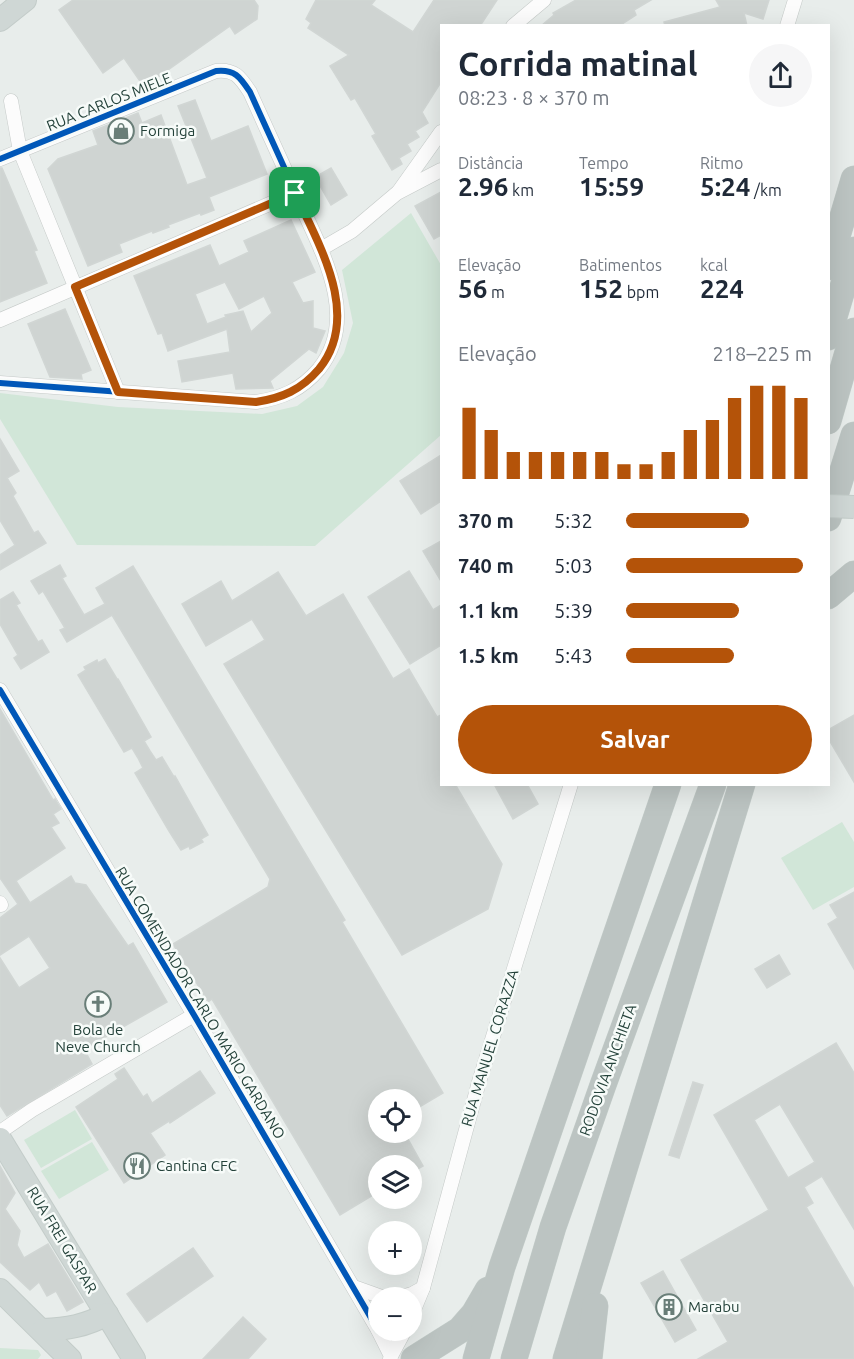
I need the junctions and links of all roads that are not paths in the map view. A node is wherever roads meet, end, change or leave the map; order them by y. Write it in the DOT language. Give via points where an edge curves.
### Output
graph roads {
  1 [pos="25,0"];
  2 [pos="544,0"];
  3 [pos="795,0"];
  4 [pos="0,20"];
  5 [pos="515,24"];
  6 [pos="788,24"];
  7 [pos="11,100"];
  8 [pos="440,133"];
  9 [pos="20,151"];
  10 [pos="0,159"];
  11 [pos="440,171"];
  12 [pos="854,179"];
  13 [pos="295,193"];
  14 [pos="397,193"];
  15 [pos="840,246"];
  16 [pos="321,249"];
  17 [pos="830,264"];
  18 [pos="75,287"];
  19 [pos="0,320"];
  20 [pos="830,322"];
  21 [pos="854,331"];
  22 [pos="0,383"];
  23 [pos="118,392"];
  24 [pos="830,414"];
  25 [pos="854,435"];
  26 [pos="830,506"];
  27 [pos="854,507"];
  28 [pos="830,512"];
  29 [pos="854,574"];
  30 [pos="830,594"];
  31 [pos="0,690"];
  32 [pos="570,786"];
  33 [pos="667,786"];
  34 [pos="712,786"];
  35 [pos="741,786"];
  36 [pos="194,1015"];
  37 [pos="0,1132"];
  38 [pos="0,1139"];
  39 [pos="597,1258"];
  40 [pos="502,1267"];
  41 [pos="354,1287"];
  42 [pos="423,1288"];
  43 [pos="0,1290"];
  44 [pos="368,1292"];
  45 [pos="368,1312"];
  46 [pos="107,1314"];
  47 [pos="43,1330"];
  48 [pos="386,1341"];
  49 [pos="402,1341"];
  50 [pos="129,1350"];
  51 [pos="398,1358"];
  52 [pos="70,1359"];
  53 [pos="476,1359"];
  54 [pos="514,1359"];
  55 [pos="566,1359"];
  56 [pos="589,1359"];
  1 -- 4 [label="main road"];
  2 -- 5 [label="street"];
  3 -- 6 [label="street"];
  7 -- 9 [label="street"];
  8 -- 14 [label="street"];
  9 -- 10 [label="street, RUA CARLOS MIELE"];
  9 -- 13 [label="street, RUA CARLOS MIELE" via="216,71 227,70 240,78 250,92"];
  9 -- 18 [label="street"];
  11 -- 14 [label="street"];
  12 -- 15 [label="highway"];
  13 -- 16 [label="street"];
  13 -- 18 [label="street"];
  14 -- 16 [label="street" via="352,231"];
  15 -- 17 [label="highway"];
  15 -- 20 [label="highway"];
  16 -- 23 [label="street" via="335,297 338,321 334,344 310,379 294,392 256,402"];
  18 -- 19 [label="street"];
  18 -- 23 [label="street"];
  21 -- 24 [label="highway"];
  22 -- 23 [label="street"];
  25 -- 28 [label="highway"];
  26 -- 27 [label="main road, bridge"];
  29 -- 30 [label="highway"];
  31 -- 36 [label="street, RUA COMENDADOR CARLO MARIO GARDANO"];
  32 -- 42 [label="street, RUA MANUEL CORAZZA" via="479,1082"];
  33 -- 40 [label="highway"];
  34 -- 54 [label="highway, RODOVIA ANCHIETA" via="557,1216"];
  35 -- 39 [label="highway"];
  36 -- 37 [label="street"];
  36 -- 41 [label="street, RUA COMENDADOR CARLO MARIO GARDANO"];
  38 -- 46 [label="main road, RUA FREI GASPAR"];
  39 -- 55 [label="highway"];
  39 -- 56 [label="highway"];
  40 -- 51 [label="highway" via="460,1330"];
  40 -- 53 [label="highway"];
  41 -- 44 [label="street"];
  41 -- 45 [label="street, RUA COMENDADOR CARLO MARIO GARDANO"];
  43 -- 47 [label="main road"];
  46 -- 47 [label="main road" via="91,1324"];
  46 -- 50 [label="main road, RUA FREI GASPAR"];
  47 -- 52 [label="main road"];
  48 -- 51 [label="street, RUA COMENDADOR CARLO MARIO GARDANO"];
  49 -- 51 [label="street"];
}
